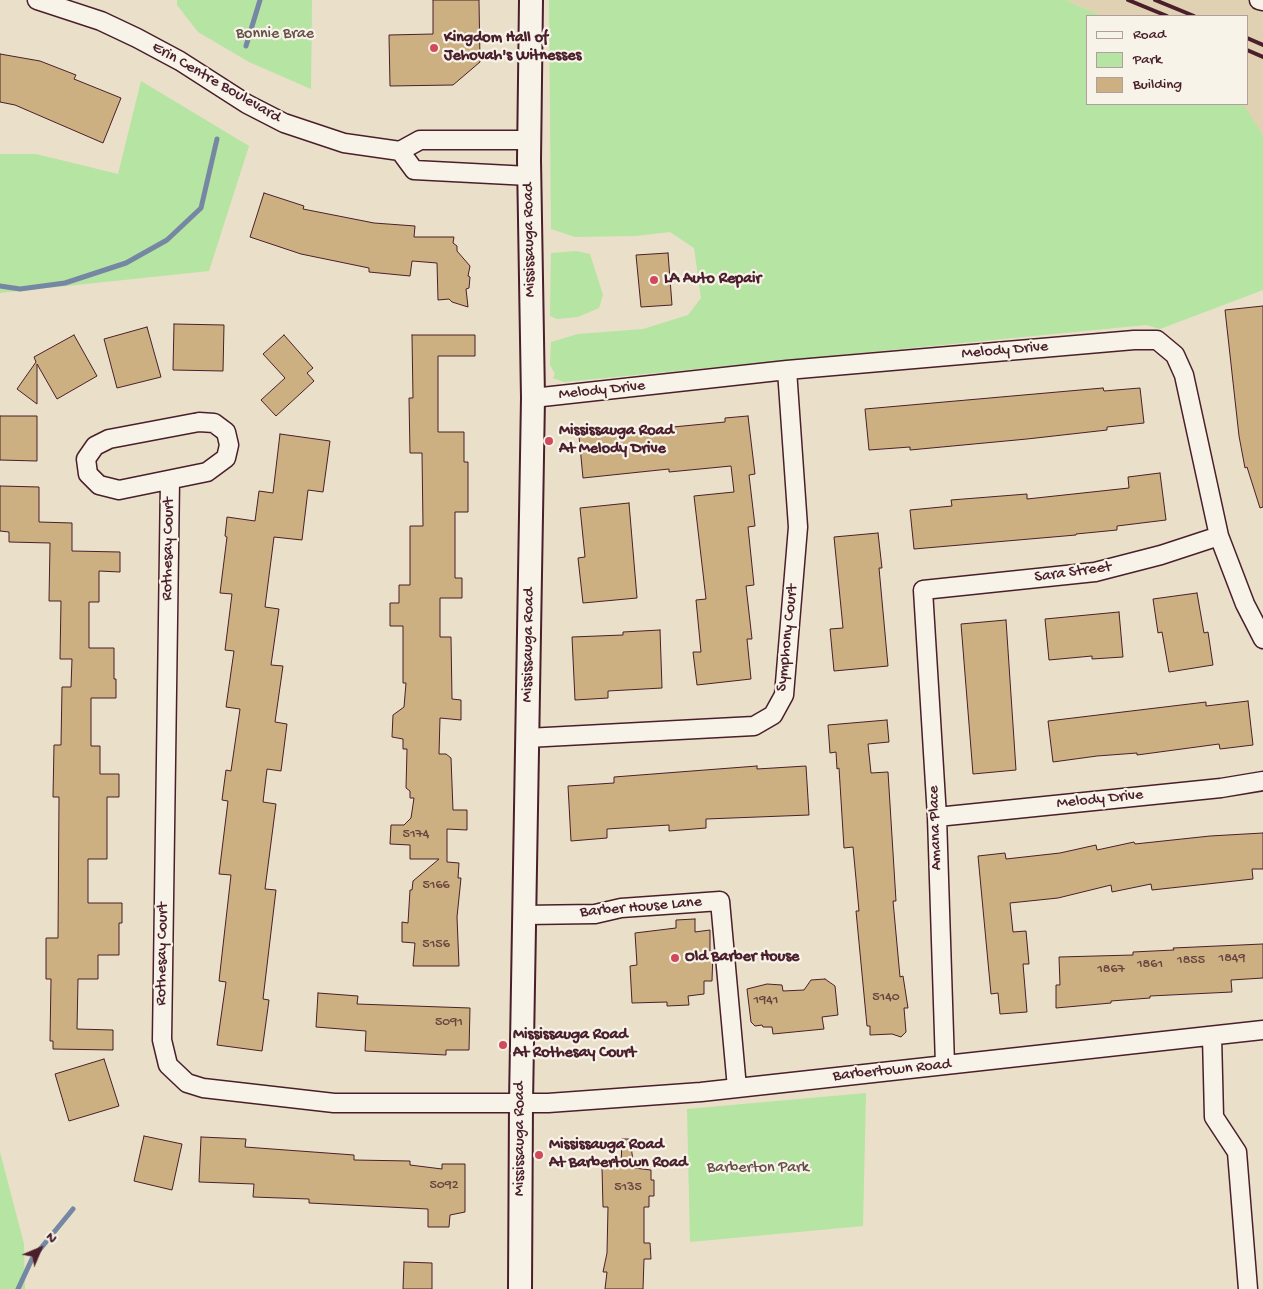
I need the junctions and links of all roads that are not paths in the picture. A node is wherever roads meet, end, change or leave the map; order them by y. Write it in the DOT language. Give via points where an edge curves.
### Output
graph roads {
  1 [pos="37,0"];
  2 [pos="531,0"];
  3 [pos="1260,0"];
  4 [pos="1263,1"];
  5 [pos="530,140"];
  6 [pos="400,151"];
  7 [pos="529,176"];
  8 [pos="787,370"];
  9 [pos="532,398"];
  10 [pos="170,480"];
  11 [pos="1219,536"];
  12 [pos="923,590"];
  13 [pos="1263,639"];
  14 [pos="527,738"];
  15 [pos="1263,781"];
  16 [pos="937,817"];
  17 [pos="524,915"];
  18 [pos="1263,1030"];
  19 [pos="1212,1036"];
  20 [pos="945,1066"];
  21 [pos="737,1088"];
  22 [pos="521,1102"];
  23 [pos="520,1289"];
  24 [pos="1248,1289"];
  1 -- 6 [label="street, Erin Centre Boulevard" via="101,21 137,38 284,123 344,143"];
  2 -- 5 [label="main road, Mississauga Road"];
  3 -- 4 [label="street"];
  5 -- 6 [label="street" via="420,140"];
  5 -- 7 [label="main road, Mississauga Road"];
  6 -- 7 [label="street" via="414,170"];
  7 -- 9 [label="main road, Mississauga Road"];
  8 -- 9 [label="street, Melody Drive"];
  8 -- 11 [label="street, Melody Drive" via="1157,340 1175,355 1184,375"];
  8 -- 14 [label="street, Symphony Court" via="798,527 784,695 772,715 754,726"];
  9 -- 14 [label="main road, Mississauga Road"];
  10 -- 10 [label="street, Rothesay Court" via="207,472 226,458 229,445 226,432 214,423 199,422 109,439 95,446 86,459 88,474 99,485 119,490"];
  10 -- 22 [label="street, Rothesay Court" via="162,1040 168,1065 180,1078 195,1086 334,1104"];
  11 -- 12 [label="street, Sara Street" via="1095,572"];
  11 -- 13 [label="street, Melody Drive"];
  12 -- 16 [label="street, Amana Place"];
  14 -- 17 [label="main road, Mississauga Road"];
  15 -- 16 [label="street, Melody Drive"];
  16 -- 20 [label="street, Amana Place"];
  17 -- 21 [label="street, Barber House Lane" via="596,914 621,908 720,901"];
  17 -- 22 [label="main road, Mississauga Road"];
  18 -- 19 [label="street, Barbertown Road"];
  19 -- 20 [label="street, Barbertown Road"];
  19 -- 24 [label="street" via="1214,1117 1237,1152"];
  20 -- 21 [label="street, Barbertown Road"];
  21 -- 22 [label="street, Barbertown Road"];
  22 -- 23 [label="main road, Mississauga Road"];
}
